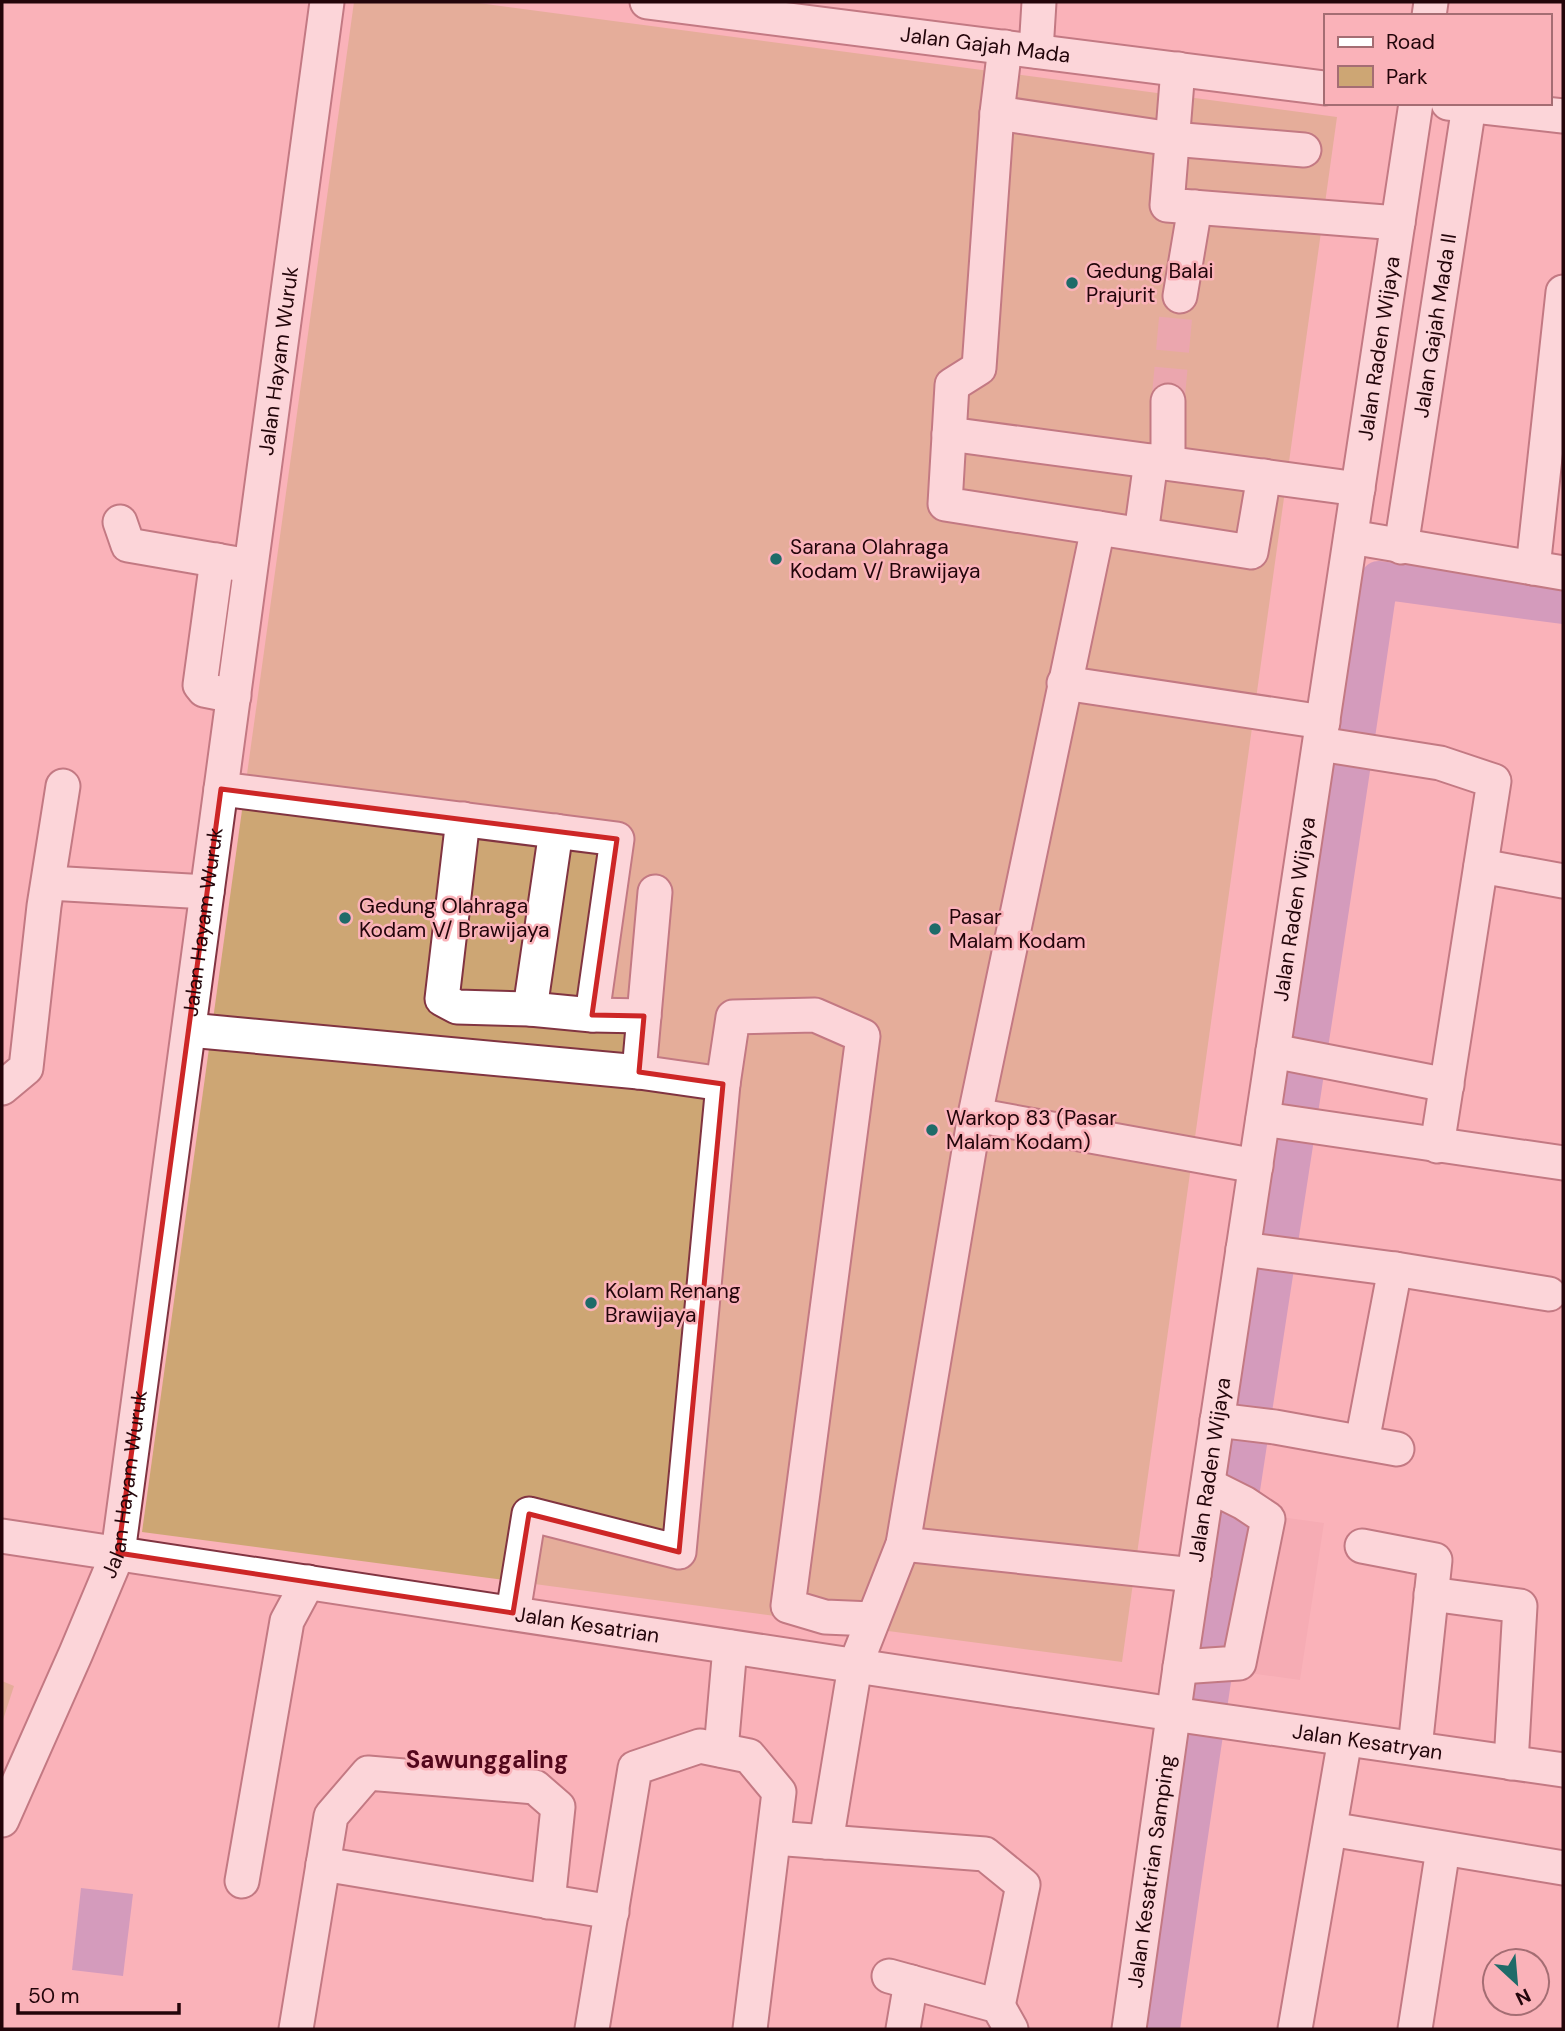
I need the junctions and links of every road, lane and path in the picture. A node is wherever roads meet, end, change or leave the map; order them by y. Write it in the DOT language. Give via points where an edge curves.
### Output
graph roads {
  1 [pos="327,2"];
  2 [pos="647,2"];
  3 [pos="1040,2"];
  4 [pos="1021,49"];
  5 [pos="1178,69"];
  6 [pos="1324,88"];
  7 [pos="1416,105"];
  8 [pos="1459,105"];
  9 [pos="1468,105"];
  10 [pos="997,113"];
  11 [pos="1563,116"];
  12 [pos="1172,139"];
  13 [pos="1304,150"];
  14 [pos="1195,207"];
  15 [pos="1398,223"];
  16 [pos="1563,292"];
  17 [pos="1180,296"];
  18 [pos="1168,401"];
  19 [pos="948,434"];
  20 [pos="1160,462"];
  21 [pos="1264,476"];
  22 [pos="1358,489"];
  23 [pos="120,522"];
  24 [pos="1098,528"];
  25 [pos="1141,534"];
  26 [pos="1351,537"];
  27 [pos="1401,547"];
  28 [pos="216,560"];
  29 [pos="251,566"];
  30 [pos="1548,570"];
  31 [pos="1064,683"];
  32 [pos="234,696"];
  33 [pos="1324,737"];
  34 [pos="63,786"];
  35 [pos="221,789"];
  36 [pos="463,820"];
  37 [pos="556,831"];
  38 [pos="1481,866"];
  39 [pos="1563,881"];
  40 [pos="49,883"];
  41 [pos="207,892"];
  42 [pos="655,892"];
  43 [pos="530,1009"];
  44 [pos="592,1015"];
  45 [pos="644,1016"];
  46 [pos="188,1030"];
  47 [pos="1283,1053"];
  48 [pos="639,1072"];
  49 [pos="723,1084"];
  50 [pos="1447,1085"];
  51 [pos="2,1088"];
  52 [pos="975,1115"];
  53 [pos="1274,1121"];
  54 [pos="1437,1146"];
  55 [pos="1563,1163"];
  56 [pos="1256,1166"];
  57 [pos="1270,1252"];
  58 [pos="1395,1269"];
  59 [pos="1549,1294"];
  60 [pos="1230,1421"];
  61 [pos="1362,1443"];
  62 [pos="1397,1449"];
  63 [pos="1225,1494"];
  64 [pos="2,1535"];
  65 [pos="903,1544"];
  66 [pos="1362,1546"];
  67 [pos="118,1553"];
  68 [pos="1194,1575"];
  69 [pos="308,1582"];
  70 [pos="1431,1594"];
  71 [pos="513,1613"];
  72 [pos="872,1619"];
  73 [pos="730,1647"];
  74 [pos="855,1666"];
  75 [pos="1203,1666"];
  76 [pos="1187,1716"];
  77 [pos="1345,1738"];
  78 [pos="1415,1748"];
  79 [pos="722,1750"];
  80 [pos="1511,1762"];
  81 [pos="1563,1770"];
  82 [pos="3,1812"];
  83 [pos="1330,1829"];
  84 [pos="774,1838"];
  85 [pos="826,1842"];
  86 [pos="1443,1849"];
  87 [pos="323,1864"];
  88 [pos="1563,1868"];
  89 [pos="242,1881"];
  90 [pos="548,1902"];
  91 [pos="612,1912"];
  92 [pos="1004,2018"];
  93 [pos="296,2029"];
  94 [pos="592,2029"];
  95 [pos="750,2029"];
  96 [pos="903,2029"];
  97 [pos="1129,2029"];
  98 [pos="1295,2029"];
  99 [pos="1415,2029"];
  1 -- 29 [label="street, Jalan Hayam Wuruk"];
  2 -- 4 [label="street, Jalan Gajah Mada"];
  3 -- 4 [label="street"];
  4 -- 5 [label="street, Jalan Gajah Mada"];
  4 -- 10 [label="street"];
  5 -- 6 [label="street, Jalan Gajah Mada"];
  5 -- 12 [label="street"];
  7 -- 15 [label="street, Jalan Raden Wijaya"];
  8 -- 27 [label="street, Jalan Gajah Mada II"];
  9 -- 11 [label="street"];
  10 -- 12 [label="street"];
  10 -- 19 [label="street" via="979,369 952,385"];
  12 -- 13 [label="street"];
  12 -- 14 [label="street" via="1167,205"];
  14 -- 15 [label="street"];
  14 -- 17 [label="street"];
  15 -- 22 [label="street, Jalan Raden Wijaya"];
  16 -- 30 [label="street"];
  18 -- 20 [label="street"];
  19 -- 20 [label="street"];
  19 -- 24 [label="street" via="945,504"];
  20 -- 21 [label="street"];
  20 -- 25 [label="street"];
  21 -- 22 [label="street"];
  21 -- 25 [label="street" via="1251,552"];
  22 -- 26 [label="street, Jalan Raden Wijaya"];
  23 -- 28 [label="street" via="128,545"];
  24 -- 25 [label="street"];
  24 -- 31 [label="street"];
  26 -- 27 [label="street"];
  26 -- 33 [label="street, Jalan Raden Wijaya"];
  27 -- 30 [label="street"];
  28 -- 29 [label="street"];
  28 -- 32 [label="street" via="200,685 204,690"];
  29 -- 32 [label="street, Jalan Hayam Wuruk"];
  31 -- 33 [label="street"];
  31 -- 52 [label="street"];
  32 -- 35 [label="street, Jalan Hayam Wuruk"];
  33 -- 38 [label="street" via="1379,754 1440,764 1494,782"];
  33 -- 47 [label="street, Jalan Raden Wijaya"];
  34 -- 40 [label="street"];
  35 -- 36 [label="street"];
  35 -- 41 [label="street, Jalan Hayam Wuruk"];
  36 -- 37 [label="street"];
  36 -- 43 [label="street" via="442,999 457,1007"];
  37 -- 43 [label="street"];
  37 -- 44 [label="street" via="617,839"];
  38 -- 39 [label="street"];
  38 -- 50 [label="street"];
  40 -- 41 [label="street"];
  40 -- 51 [label="street" via="26,1068"];
  41 -- 46 [label="street, Jalan Hayam Wuruk"];
  42 -- 45 [label="street"];
  43 -- 44 [label="street"];
  44 -- 45 [label="street"];
  45 -- 48 [label="street"];
  46 -- 48 [label="street"];
  46 -- 67 [label="street, Jalan Hayam Wuruk"];
  47 -- 50 [label="street"];
  47 -- 53 [label="street, Jalan Raden Wijaya"];
  48 -- 49 [label="street"];
  49 -- 71 [label="street" via="679,1552 528,1514"];
  49 -- 72 [label="street" via="733,1017 815,1015 863,1036 788,1606 825,1617"];
  50 -- 54 [label="street"];
  52 -- 56 [label="street"];
  52 -- 65 [label="street"];
  53 -- 54 [label="street"];
  53 -- 56 [label="street, Jalan Raden Wijaya"];
  54 -- 55 [label="street"];
  56 -- 57 [label="street, Jalan Raden Wijaya"];
  57 -- 58 [label="street"];
  57 -- 60 [label="street, Jalan Raden Wijaya"];
  58 -- 59 [label="street"];
  58 -- 61 [label="street"];
  60 -- 61 [label="street"];
  60 -- 63 [label="street, Jalan Raden Wijaya"];
  61 -- 62 [label="street"];
  63 -- 68 [label="street, Jalan Raden Wijaya"];
  63 -- 75 [label="street" via="1268,1519 1239,1664"];
  64 -- 67 [label="street, Jalan Kesatrian"];
  65 -- 68 [label="street"];
  65 -- 72 [label="street"];
  66 -- 70 [label="street" via="1435,1560"];
  67 -- 69 [label="street, Jalan Kesatrian"];
  67 -- 82 [label="street, Jalan Hayam Wuruk"];
  68 -- 75 [label="street, Jalan Raden Wijaya"];
  69 -- 71 [label="street, Jalan Kesatrian"];
  69 -- 89 [label="street" via="287,1621"];
  70 -- 78 [label="street"];
  70 -- 80 [label="street" via="1520,1606"];
  71 -- 73 [label="street, Jalan Kesatrian"];
  72 -- 74 [label="street"];
  73 -- 74 [label="street, Jalan Kesatrian"];
  73 -- 79 [label="street"];
  74 -- 76 [label="street, Jalan Kesatrian"];
  74 -- 85 [label="street"];
  75 -- 76 [label="street, Jalan Raden Wijaya"];
  76 -- 77 [label="street, Jalan Kesatryan"];
  76 -- 97 [label="street, Jalan Kesatrian Samping"];
  77 -- 78 [label="street, Jalan Kesatryan"];
  77 -- 83 [label="street"];
  78 -- 80 [label="street, Jalan Kesatryan"];
  79 -- 84 [label="street" via="749,1756 779,1792"];
  79 -- 91 [label="street" via="700,1746 635,1768"];
  80 -- 81 [label="street, Jalan Kesatryan"];
  83 -- 86 [label="street"];
  83 -- 98 [label="street"];
  84 -- 85 [label="street"];
  84 -- 95 [label="street"];
  85 -- 92 [label="street" via="985,1854 1023,1885"];
  86 -- 88 [label="street"];
  86 -- 99 [label="street"];
  87 -- 90 [label="street"];
  87 -- 90 [label="street" via="331,1816 368,1773 535,1787 558,1807"];
  87 -- 93 [label="street"];
  90 -- 91 [label="street"];
  91 -- 94 [label="street"];
  92 -- 96 [label="street" via="900,1979"];
}
